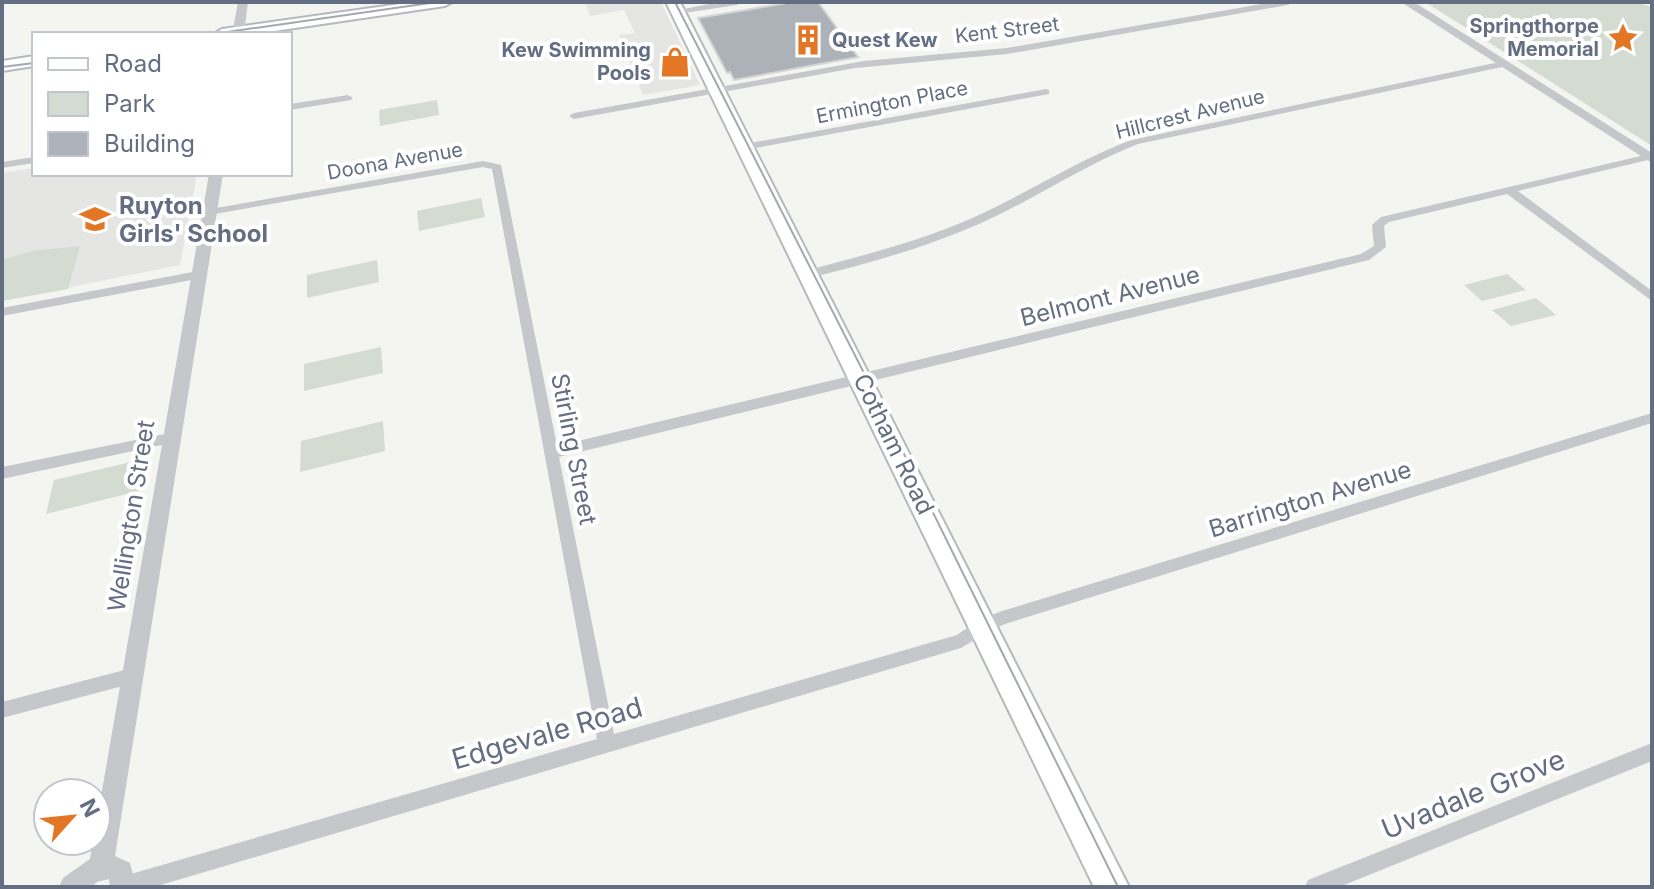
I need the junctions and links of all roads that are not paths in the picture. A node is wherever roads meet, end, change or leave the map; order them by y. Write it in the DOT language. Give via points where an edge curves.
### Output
graph roads {
  1 [pos="243,2"];
  2 [pos="445,2"];
  3 [pos="737,2"];
  4 [pos="1288,2"];
  5 [pos="1406,2"];
  6 [pos="675,7"];
  7 [pos="239,32"];
  8 [pos="246,32"];
  9 [pos="32,61"];
  10 [pos="1504,64"];
  11 [pos="2,66"];
  12 [pos="717,90"];
  13 [pos="1046,92"];
  14 [pos="348,98"];
  15 [pos="292,107"];
  16 [pos="574,116"];
  17 [pos="745,147"];
  18 [pos="1650,158"];
  19 [pos="32,160"];
  20 [pos="493,164"];
  21 [pos="2,165"];
  22 [pos="216,176"];
  23 [pos="1509,190"];
  24 [pos="209,212"];
  25 [pos="809,274"];
  26 [pos="198,275"];
  27 [pos="1652,297"];
  28 [pos="2,312"];
  29 [pos="862,378"];
  30 [pos="1652,418"];
  31 [pos="170,438"];
  32 [pos="552,453"];
  33 [pos="2,473"];
  34 [pos="983,626"];
  35 [pos="132,676"];
  36 [pos="2,710"];
  37 [pos="607,745"];
  38 [pos="1652,752"];
  39 [pos="101,867"];
  40 [pos="72,887"];
  41 [pos="124,887"];
  42 [pos="1112,887"];
  43 [pos="1315,887"];
  1 -- 7 [label="street"];
  2 -- 8 [label="main road"];
  3 -- 6 [label="street"];
  4 -- 12 [label="street, Kent Street" via="1007,51 856,66"];
  5 -- 10 [label="street"];
  6 -- 12 [label="main road, Cotham Road"];
  9 -- 11 [label="main road"];
  10 -- 18 [label="street"];
  10 -- 25 [label="street, Hillcrest Avenue" via="1135,142 968,224 875,258"];
  12 -- 16 [label="street, Kent Street"];
  12 -- 17 [label="main road, Cotham Road"];
  13 -- 17 [label="street, Ermington Place"];
  14 -- 15 [label="street"];
  17 -- 25 [label="main road, Cotham Road"];
  18 -- 23 [label="street, Belmont Avenue"];
  19 -- 21 [label="street"];
  20 -- 24 [label="street, Doona Avenue"];
  20 -- 32 [label="street, Stirling Street"];
  22 -- 24 [label="street, Wellington Street"];
  23 -- 27 [label="street"];
  23 -- 29 [label="street, Belmont Avenue" via="1385,219 1378,225 1380,247 1365,257"];
  24 -- 26 [label="street, Wellington Street"];
  25 -- 29 [label="main road, Cotham Road"];
  26 -- 28 [label="street"];
  26 -- 31 [label="street, Wellington Street"];
  29 -- 32 [label="street, Belmont Avenue"];
  29 -- 34 [label="main road, Cotham Road"];
  30 -- 34 [label="street, Barrington Avenue"];
  31 -- 33 [label="street"];
  31 -- 35 [label="street, Wellington Street"];
  32 -- 37 [label="street, Stirling Street"];
  34 -- 37 [label="street, Edgevale Road" via="961,641"];
  34 -- 42 [label="main road, Cotham Road"];
  35 -- 36 [label="street"];
  35 -- 39 [label="street, Wellington Street"];
  37 -- 41 [label="street, Edgevale Road"];
  38 -- 43 [label="street, Uvadale Grove"];
  39 -- 40 [label="street"];
  39 -- 41 [label="street" via="121,872"];
}
